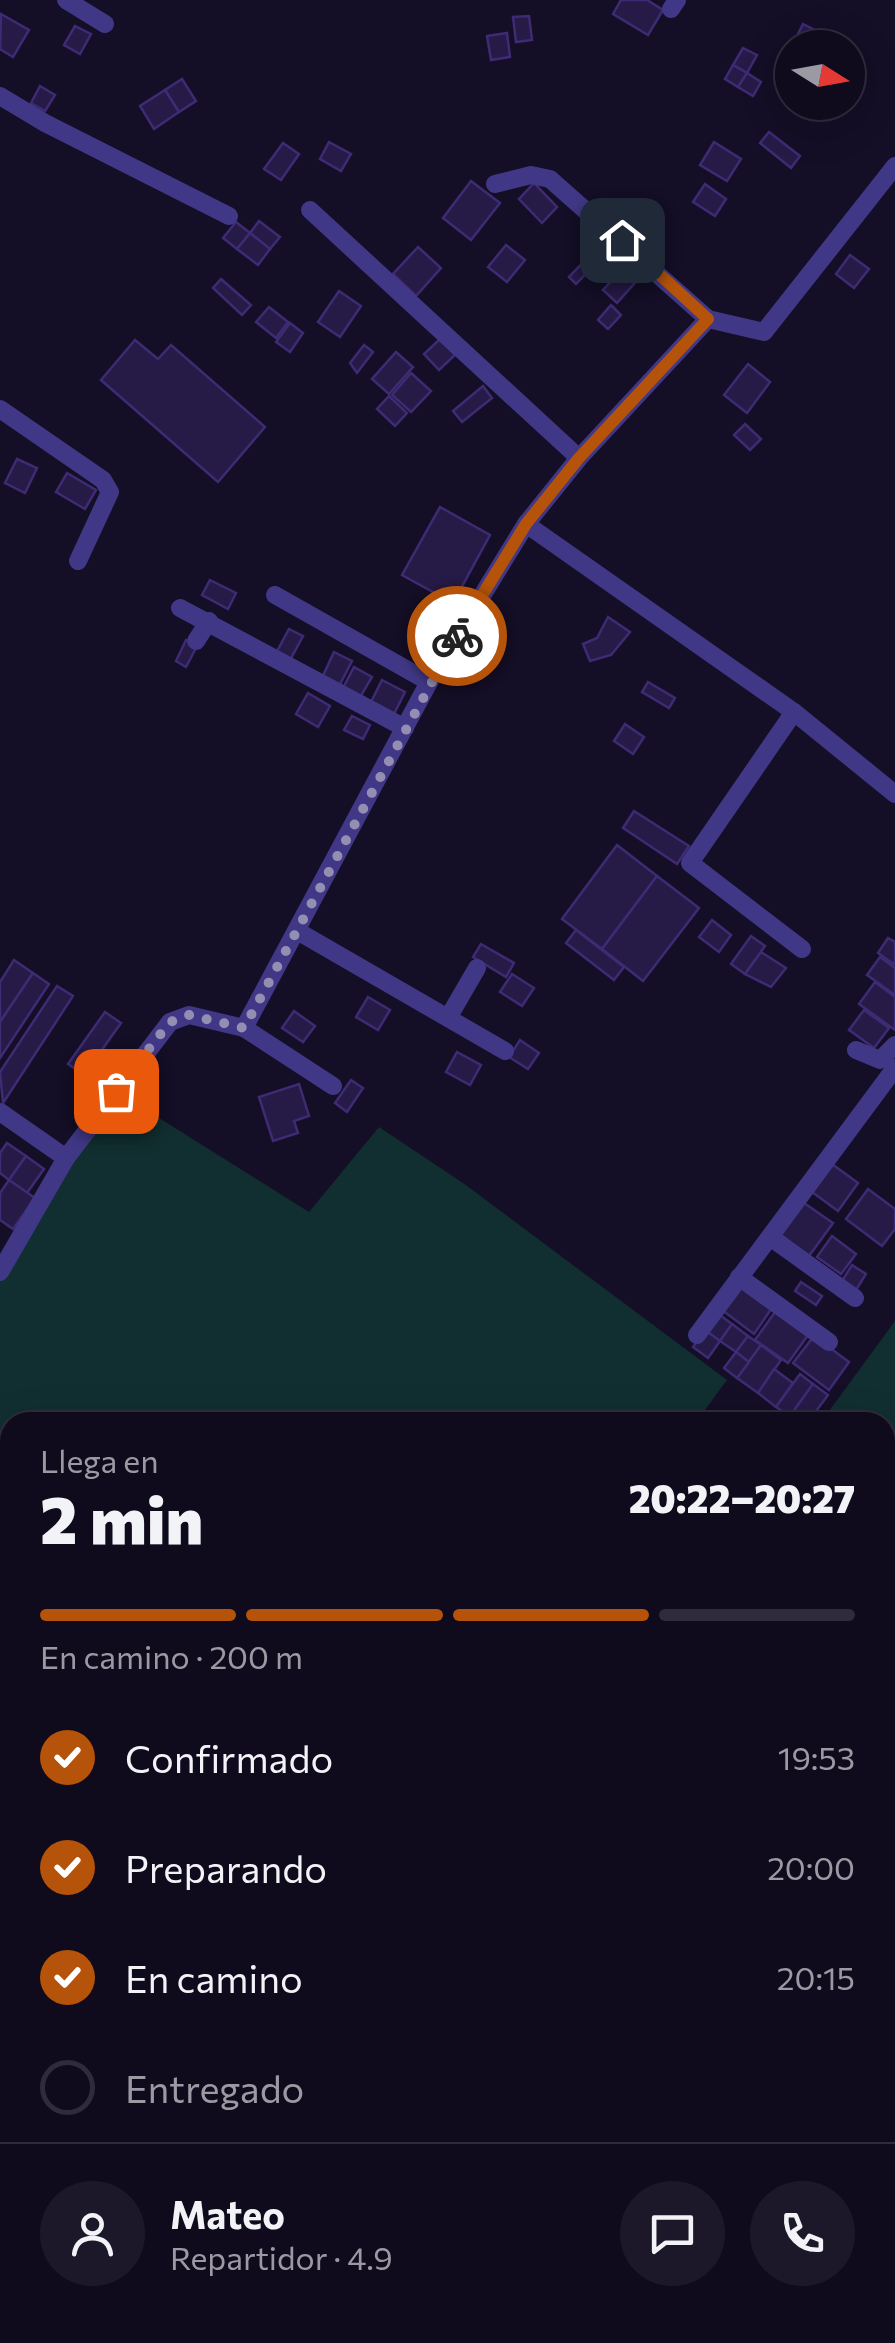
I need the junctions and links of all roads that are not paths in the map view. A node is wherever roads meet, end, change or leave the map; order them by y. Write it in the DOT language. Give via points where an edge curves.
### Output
graph roads {
  1 [pos="66,0"];
  2 [pos="105,24"];
  3 [pos="0,96"];
  4 [pos="895,166"];
  5 [pos="495,184"];
  6 [pos="310,210"];
  7 [pos="230,216"];
  8 [pos="708,319"];
  9 [pos="0,409"];
  10 [pos="579,458"];
  11 [pos="526,524"];
  12 [pos="78,561"];
  13 [pos="275,595"];
  14 [pos="180,608"];
  15 [pos="209,621"];
  16 [pos="196,641"];
  17 [pos="429,682"];
  18 [pos="794,712"];
  19 [pos="405,728"];
  20 [pos="895,794"];
  21 [pos="299,932"];
  22 [pos="802,948"];
  23 [pos="476,968"];
  24 [pos="448,1018"];
  25 [pos="244,1028"];
  26 [pos="895,1045"];
  27 [pos="856,1050"];
  28 [pos="505,1051"];
  29 [pos="895,1068"];
  30 [pos="333,1086"];
  31 [pos="0,1112"];
  32 [pos="66,1158"];
  33 [pos="770,1236"];
  34 [pos="0,1272"];
  35 [pos="740,1278"];
  36 [pos="854,1298"];
  37 [pos="696,1335"];
  38 [pos="829,1342"];
  1 -- 2 [label="street"];
  3 -- 7 [label="street"];
  4 -- 8 [label="street" via="764,332"];
  5 -- 8 [label="street" via="531,175 550,179"];
  6 -- 10 [label="street"];
  8 -- 10 [label="street"];
  9 -- 12 [label="street" via="103,480 110,492"];
  10 -- 11 [label="street"];
  11 -- 17 [label="street"];
  11 -- 18 [label="street"];
  13 -- 17 [label="street"];
  14 -- 15 [label="street"];
  15 -- 16 [label="street"];
  15 -- 19 [label="street"];
  17 -- 19 [label="street"];
  18 -- 20 [label="street"];
  18 -- 22 [label="street" via="690,862"];
  19 -- 21 [label="street"];
  21 -- 24 [label="street"];
  21 -- 25 [label="street"];
  23 -- 24 [label="street"];
  24 -- 28 [label="street" via="475,1044"];
  25 -- 30 [label="street"];
  25 -- 32 [label="street" via="189,1015 170,1022"];
  26 -- 27 [label="street" via="880,1060"];
  29 -- 33 [label="street"];
  31 -- 32 [label="street"];
  32 -- 34 [label="street"];
  33 -- 35 [label="street"];
  33 -- 36 [label="street"];
  35 -- 37 [label="street"];
  35 -- 38 [label="street"];
}
